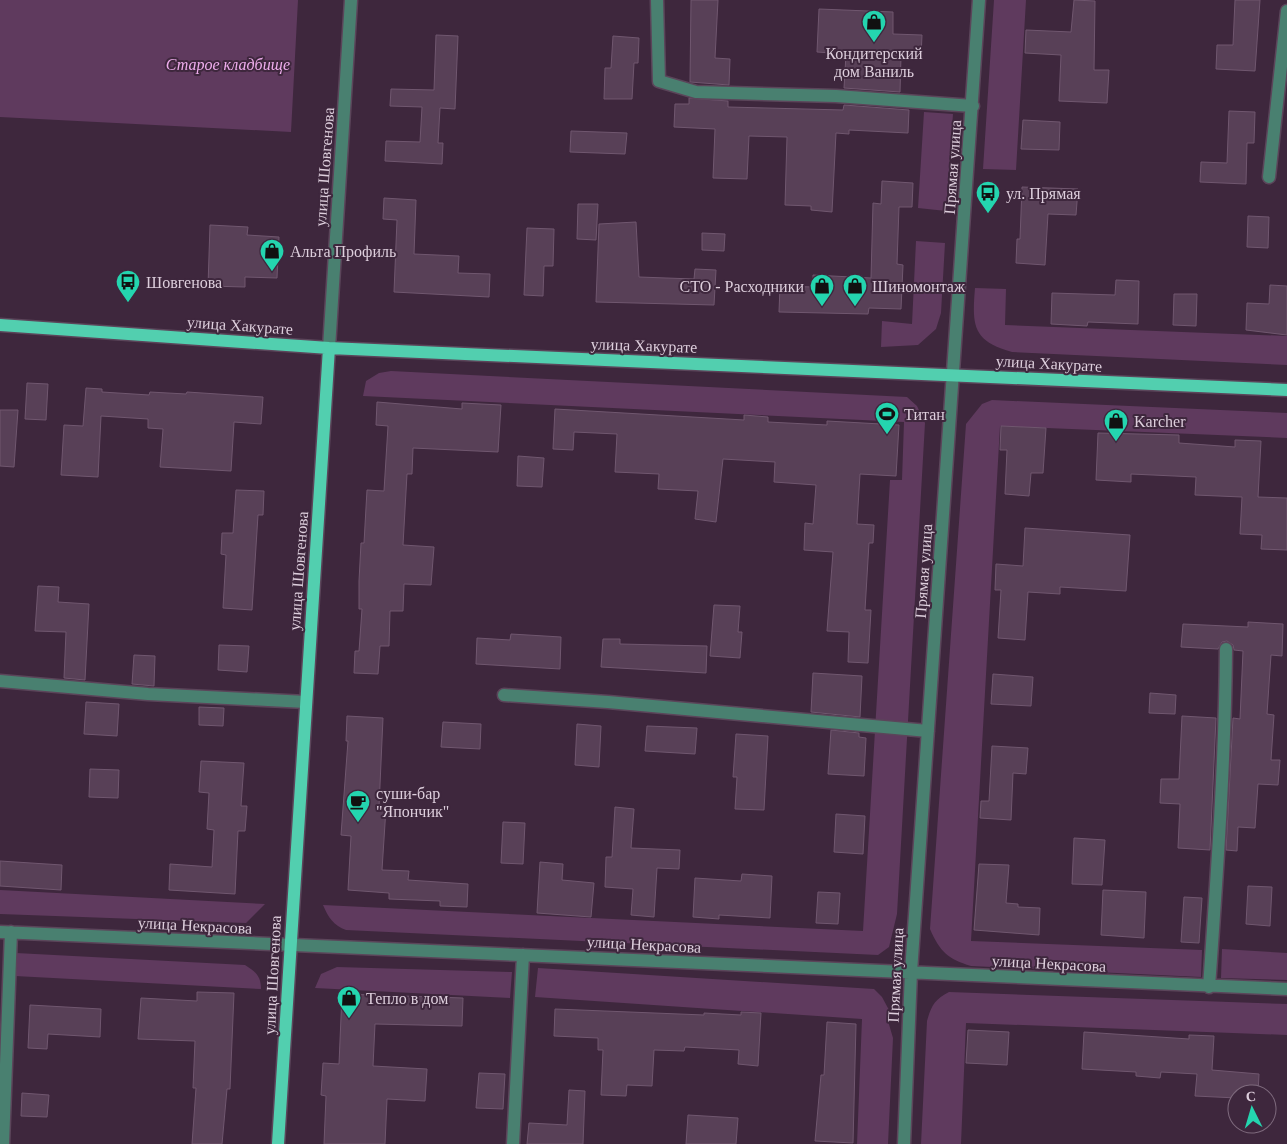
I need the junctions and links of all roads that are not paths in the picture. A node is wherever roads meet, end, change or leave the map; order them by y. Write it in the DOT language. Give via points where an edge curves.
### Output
graph roads {
  1 [pos="351,0"];
  2 [pos="656,0"];
  3 [pos="979,0"];
  4 [pos="1287,10"];
  5 [pos="972,106"];
  6 [pos="1269,177"];
  7 [pos="0,326"];
  8 [pos="329,348"];
  9 [pos="953,374"];
  10 [pos="1287,390"];
  11 [pos="1226,649"];
  12 [pos="0,681"];
  13 [pos="504,695"];
  14 [pos="306,702"];
  15 [pos="928,731"];
  16 [pos="5,932"];
  17 [pos="290,945"];
  18 [pos="523,955"];
  19 [pos="911,972"];
  20 [pos="1209,987"];
  21 [pos="1287,990"];
  22 [pos="3,1144"];
  23 [pos="278,1144"];
  24 [pos="513,1144"];
  25 [pos="904,1144"];
  1 -- 8 [label="street, улица Шовгенова"];
  2 -- 5 [label="street" via="659,81 696,92 836,96"];
  3 -- 5 [label="street, Прямая улица"];
  4 -- 6 [label="street"];
  5 -- 9 [label="street, Прямая улица"];
  7 -- 8 [label="main road, улица Хакурате"];
  8 -- 9 [label="main road, улица Хакурате"];
  8 -- 14 [label="main road, улица Шовгенова"];
  9 -- 10 [label="main road, улица Хакурате"];
  9 -- 15 [label="street, Прямая улица"];
  11 -- 20 [label="street" via="1222,794"];
  12 -- 14 [label="street" via="148,694"];
  13 -- 15 [label="street"];
  14 -- 17 [label="main road, улица Шовгенова"];
  15 -- 19 [label="street, Прямая улица"];
  16 -- 17 [label="street, улица Некрасова"];
  16 -- 22 [label="street"];
  17 -- 18 [label="street, улица Некрасова"];
  17 -- 23 [label="main road, улица Шовгенова"];
  18 -- 19 [label="street, улица Некрасова"];
  18 -- 24 [label="street"];
  19 -- 20 [label="street, улица Некрасова"];
  19 -- 25 [label="street, Прямая улица"];
  20 -- 21 [label="street, улица Некрасова"];
}
